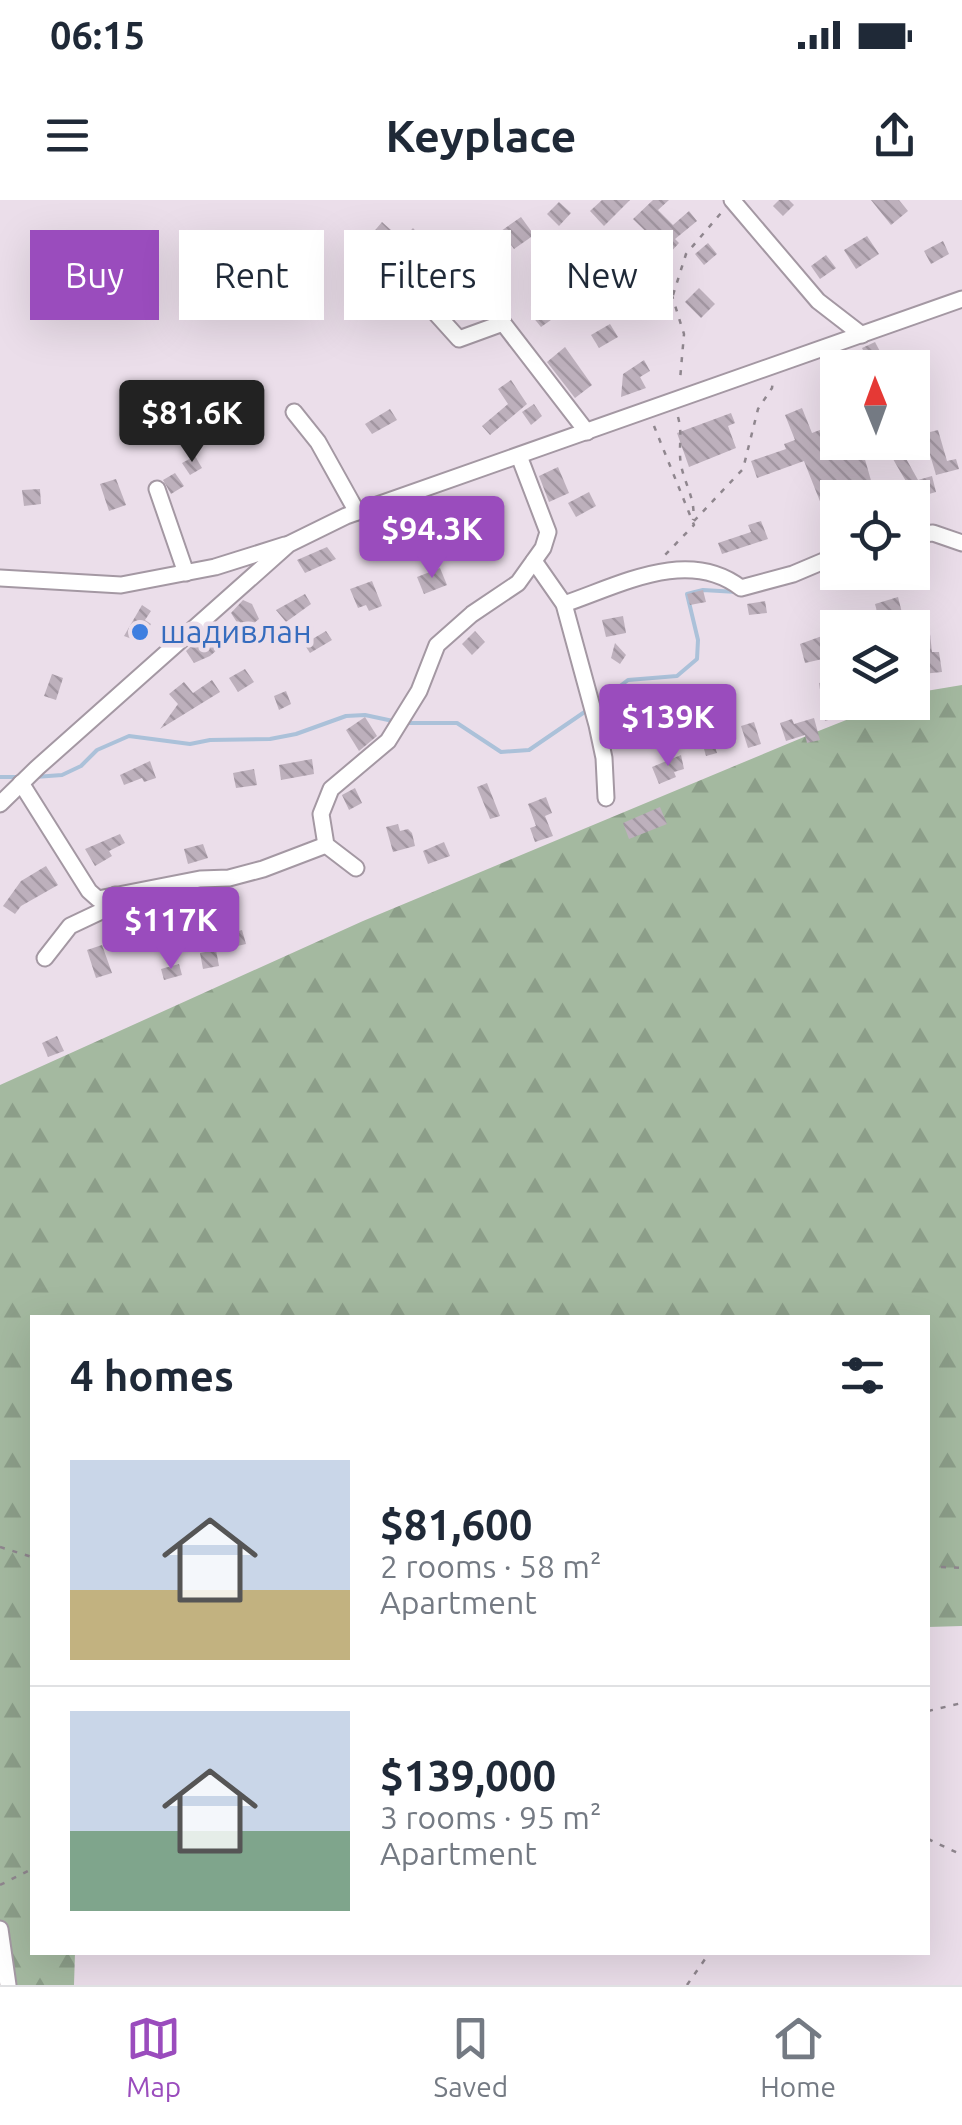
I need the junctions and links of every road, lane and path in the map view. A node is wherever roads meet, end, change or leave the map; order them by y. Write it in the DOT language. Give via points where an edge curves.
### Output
graph roads {
  1 [pos="728,206"];
  2 [pos="673,293"];
  3 [pos="673,299"];
  4 [pos="962,299"];
  5 [pos="442,320"];
  6 [pos="862,334"];
  7 [pos="775,366"];
  8 [pos="677,401"];
  9 [pos="648,411"];
  10 [pos="294,412"];
  11 [pos="587,432"];
  12 [pos="519,456"];
  13 [pos="157,489"];
  14 [pos="357,512"];
  15 [pos="693,522"];
  16 [pos="930,534"];
  17 [pos="962,543"];
  18 [pos="288,544"];
  19 [pos="534,561"];
  20 [pos="820,563"];
  21 [pos="186,573"];
  22 [pos="645,577"];
  23 [pos="0,578"];
  24 [pos="564,604"];
  25 [pos="22,783"];
  26 [pos="606,798"];
  27 [pos="0,804"];
  28 [pos="326,846"];
  29 [pos="356,868"];
  30 [pos="114,896"];
  31 [pos="45,958"];
  32 [pos="0,1546"];
  33 [pos="30,1557"];
  34 [pos="941,1567"];
  35 [pos="962,1568"];
  36 [pos="962,1703"];
  37 [pos="930,1711"];
  38 [pos="930,1840"];
  39 [pos="962,1855"];
  40 [pos="30,1870"];
  41 [pos="0,1885"];
  42 [pos="0,1928"];
  43 [pos="708,1955"];
  44 [pos="8,1985"];
  45 [pos="688,1985"];
  1 -- 2 [label="path" via="686,254"];
  1 -- 6 [label="street" via="818,301"];
  3 -- 8 [label="path" via="684,334"];
  4 -- 6 [label="street"];
  5 -- 11 [label="street" via="459,339 504,323"];
  6 -- 7 [label="street"];
  7 -- 8 [label="street"];
  7 -- 15 [label="path" via="744,469"];
  8 -- 9 [label="street"];
  8 -- 15 [label="path" via="680,462"];
  9 -- 11 [label="street"];
  9 -- 15 [label="path"];
  10 -- 14 [label="street"];
  11 -- 12 [label="street"];
  12 -- 14 [label="street"];
  12 -- 19 [label="street" via="548,532"];
  13 -- 21 [label="street"];
  14 -- 18 [label="street"];
  15 -- 22 [label="path"];
  16 -- 17 [label="street"];
  18 -- 21 [label="street"];
  18 -- 25 [label="street"];
  19 -- 24 [label="street"];
  19 -- 28 [label="street" via="518,583 437,645 388,741 332,790 322,814"];
  20 -- 22 [label="street" via="741,588 725,576 688,567"];
  21 -- 23 [label="street" via="121,585"];
  22 -- 24 [label="street"];
  24 -- 26 [label="street" via="597,725"];
  25 -- 27 [label="street"];
  25 -- 30 [label="street" via="88,891 98,899"];
  28 -- 29 [label="street"];
  28 -- 30 [label="street" via="229,878"];
  30 -- 31 [label="street" via="108,908 70,926"];
  32 -- 33 [label="path"];
  34 -- 35 [label="path"];
  36 -- 37 [label="path"];
  38 -- 39 [label="path"];
  40 -- 41 [label="path"];
  42 -- 44 [label="street"];
  43 -- 45 [label="path"];
}
